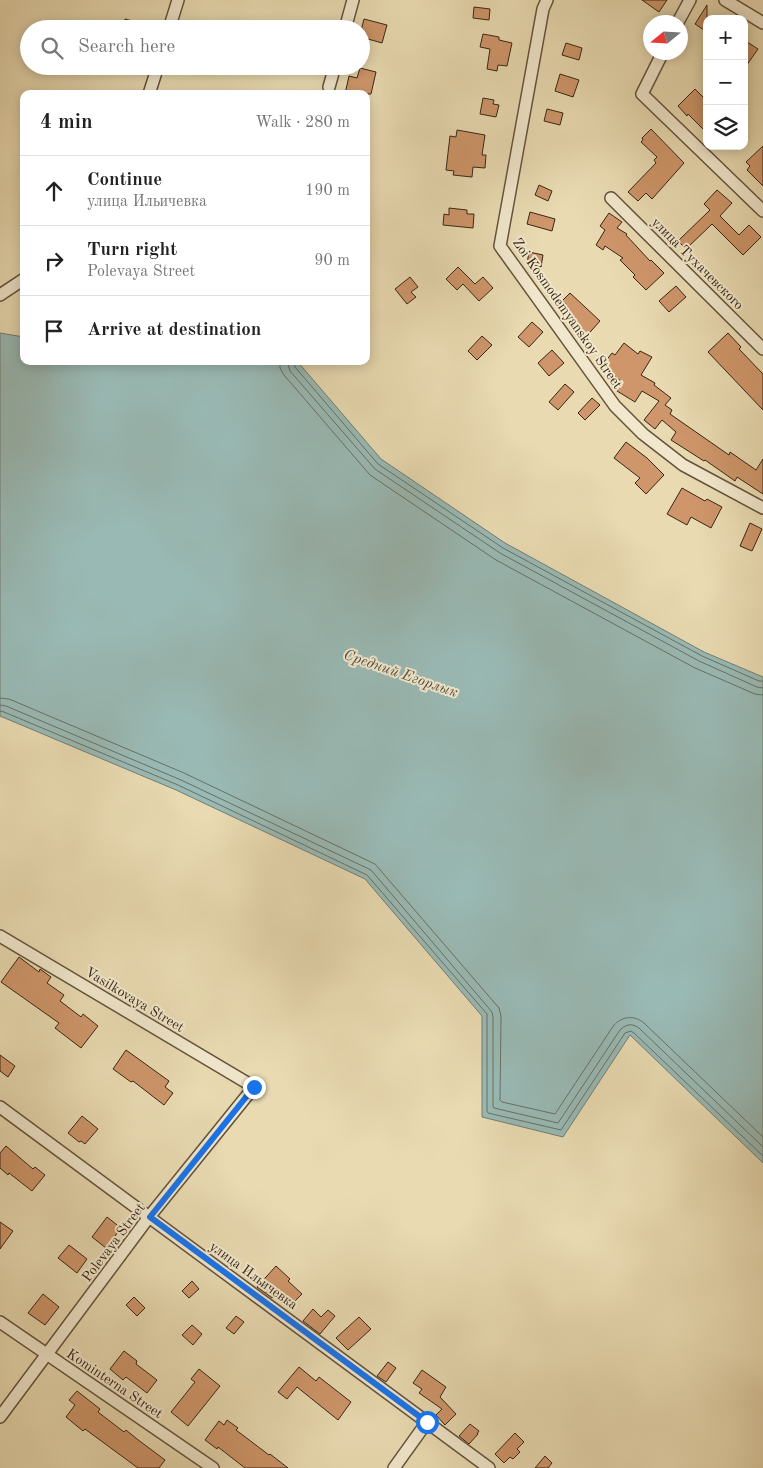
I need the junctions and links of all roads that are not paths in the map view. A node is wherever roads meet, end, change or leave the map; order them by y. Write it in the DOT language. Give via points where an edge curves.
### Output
graph roads {
  1 [pos="178,0"];
  2 [pos="353,0"];
  3 [pos="547,0"];
  4 [pos="690,0"];
  5 [pos="725,0"];
  6 [pos="682,15"];
  7 [pos="172,20"];
  8 [pos="347,20"];
  9 [pos="763,23"];
  10 [pos="659,60"];
  11 [pos="155,75"];
  12 [pos="332,75"];
  13 [pos="329,86"];
  14 [pos="150,90"];
  15 [pos="612,198"];
  16 [pos="763,211"];
  17 [pos="20,282"];
  18 [pos="0,295"];
  19 [pos="763,349"];
  20 [pos="763,508"];
  21 [pos="0,936"];
  22 [pos="254,1087"];
  23 [pos="0,1107"];
  24 [pos="150,1217"];
  25 [pos="0,1322"];
  26 [pos="47,1354"];
  27 [pos="0,1417"];
  28 [pos="427,1422"];
  29 [pos="213,1468"];
  30 [pos="394,1468"];
  31 [pos="489,1468"];
  1 -- 7 [label="street"];
  2 -- 8 [label="street"];
  3 -- 20 [label="street, Zoi Kosmodemyanskoy Street" via="500,246 615,406 643,434 683,465"];
  4 -- 6 [label="street"];
  5 -- 9 [label="street"];
  10 -- 16 [label="street" via="642,94"];
  11 -- 14 [label="street"];
  12 -- 13 [label="street"];
  15 -- 19 [label="street, улица Тухачевского"];
  17 -- 18 [label="street"];
  21 -- 22 [label="street, Vasilkovaya Street"];
  22 -- 24 [label="street, Polevaya Street"];
  23 -- 24 [label="street, улица Ильичевка"];
  24 -- 26 [label="street, Polevaya Street"];
  24 -- 28 [label="street, улица Ильичевка"];
  25 -- 26 [label="street, Kominterna Street"];
  26 -- 27 [label="street, Polevaya Street"];
  26 -- 29 [label="street, Kominterna Street"];
  28 -- 30 [label="street"];
  28 -- 31 [label="street, улица Ильичевка"];
}
